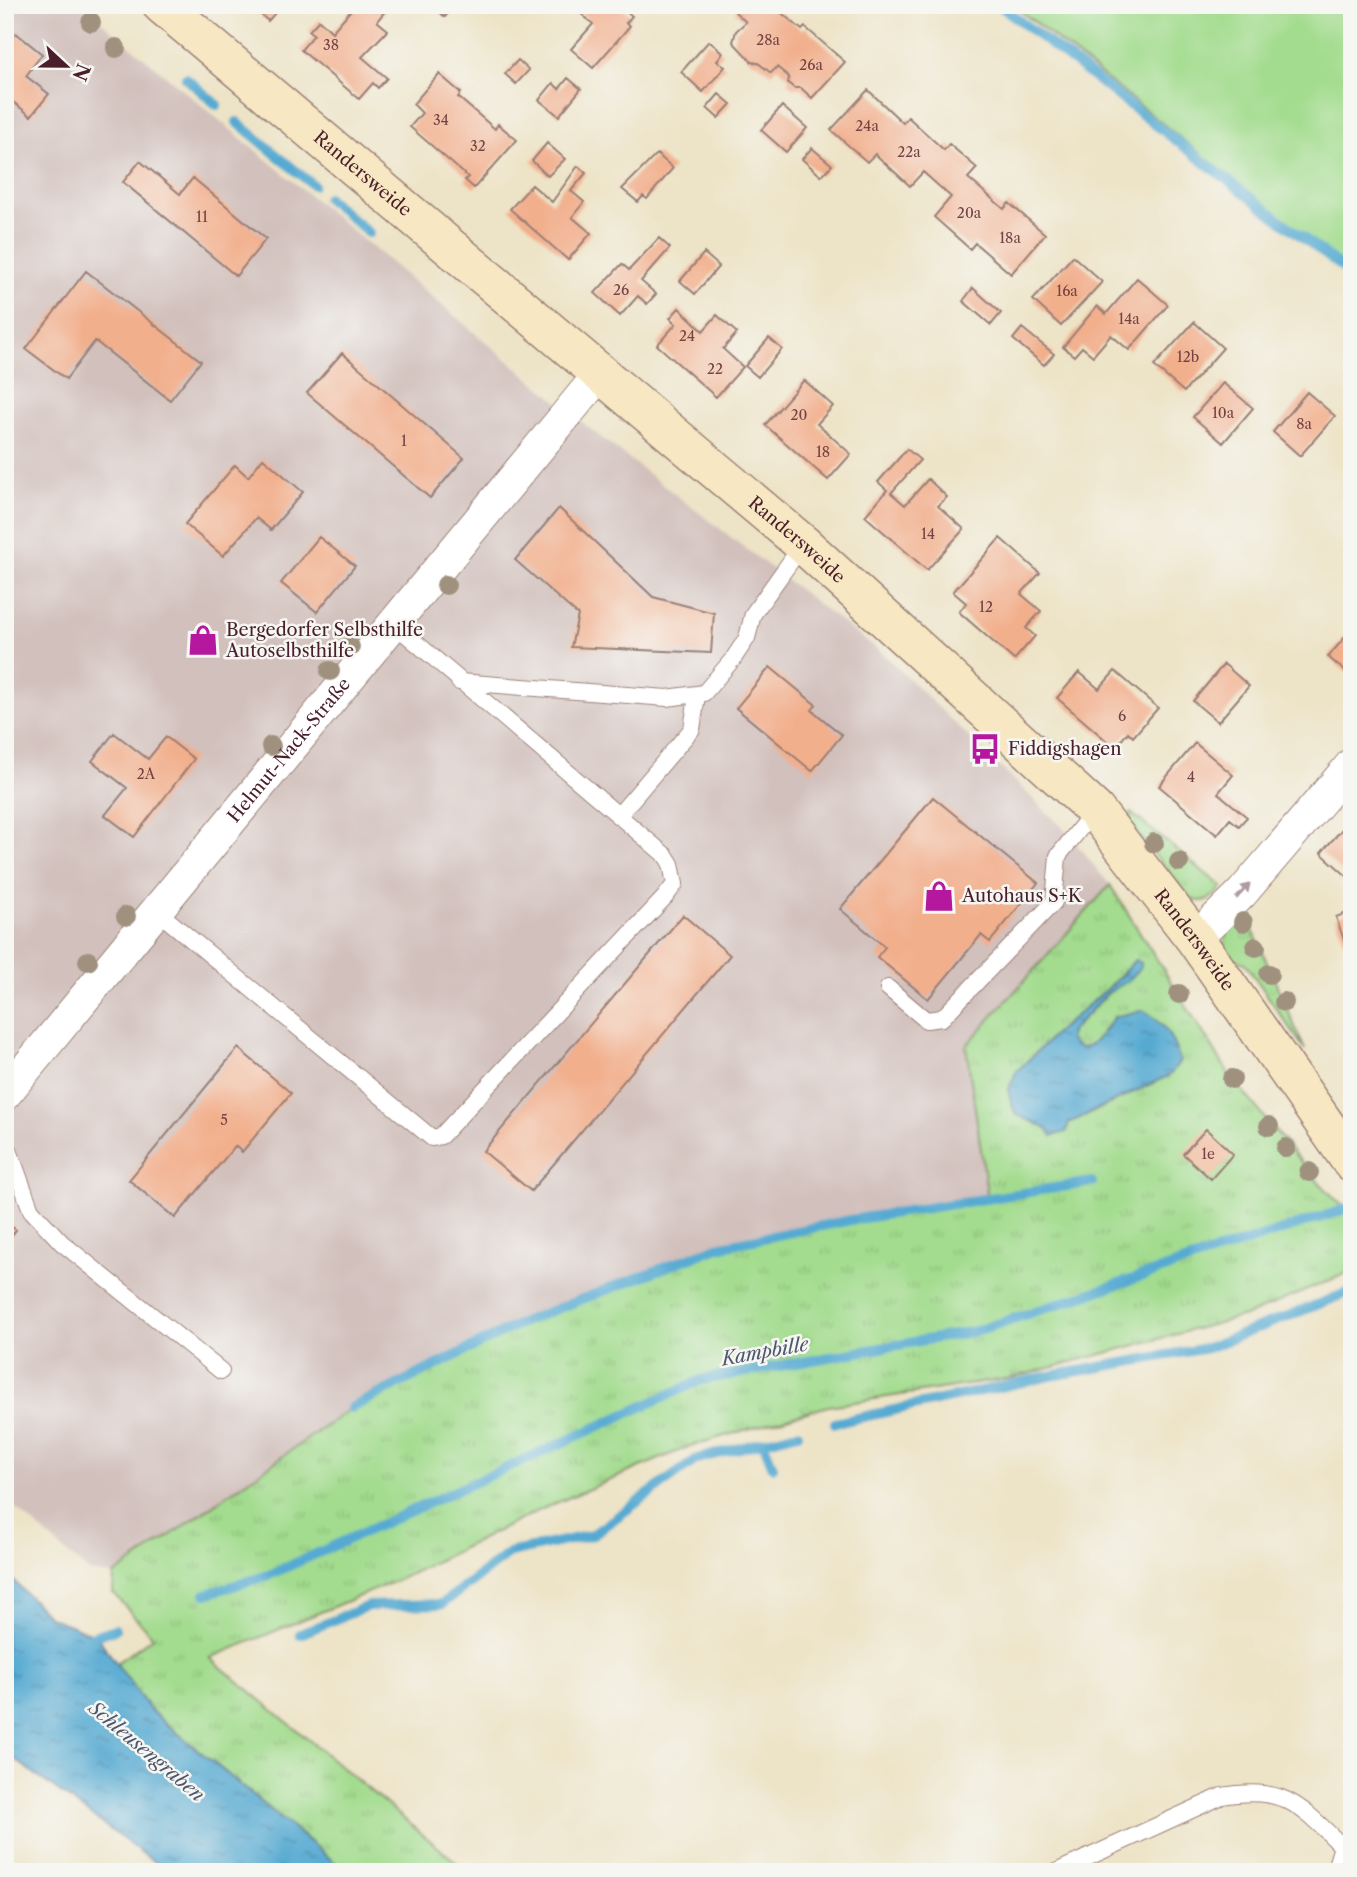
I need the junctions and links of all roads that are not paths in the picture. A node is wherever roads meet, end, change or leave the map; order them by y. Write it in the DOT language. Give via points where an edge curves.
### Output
graph roads {
  1 [pos="162,5"];
  2 [pos="599,375"];
  3 [pos="803,544"];
  4 [pos="394,624"];
  5 [pos="459,682"];
  6 [pos="697,696"];
  7 [pos="1352,764"];
  8 [pos="1095,810"];
  9 [pos="618,816"];
  10 [pos="157,911"];
  11 [pos="1195,939"];
  12 [pos="888,988"];
  13 [pos="5,1094"];
  14 [pos="5,1139"];
  15 [pos="1348,1159"];
  16 [pos="221,1371"];
  17 [pos="1347,1844"];
  18 [pos="1056,1872"];
  19 [pos="1334,1872"];
  1 -- 2 [label="street, Randersweide"];
  2 -- 3 [label="street, Randersweide"];
  2 -- 4 [label="street, Helmut-Nack-Straße"];
  3 -- 6 [label="lane" via="753,614 747,638 733,659 712,687"];
  3 -- 8 [label="street, Randersweide"];
  4 -- 5 [label="lane"];
  4 -- 10 [label="street, Helmut-Nack-Straße"];
  5 -- 6 [label="lane" via="667,698"];
  5 -- 9 [label="lane"];
  6 -- 9 [label="lane" via="692,729"];
  11 -- 7 [label="street, one-way" via="1242,893"];
  8 -- 11 [label="street, Randersweide"];
  8 -- 12 [label="lane" via="1058,856 1054,902 942,1018 926,1020"];
  9 -- 10 [label="lane" via="666,856 675,884 441,1136 432,1138"];
  10 -- 13 [label="street, Helmut-Nack-Straße"];
  11 -- 15 [label="street, Randersweide"];
  14 -- 16 [label="lane" via="31,1210 61,1243"];
  17 -- 18 [label="lane" via="1278,1794 1251,1791 1222,1796"];
  17 -- 19 [label="lane"];
}
